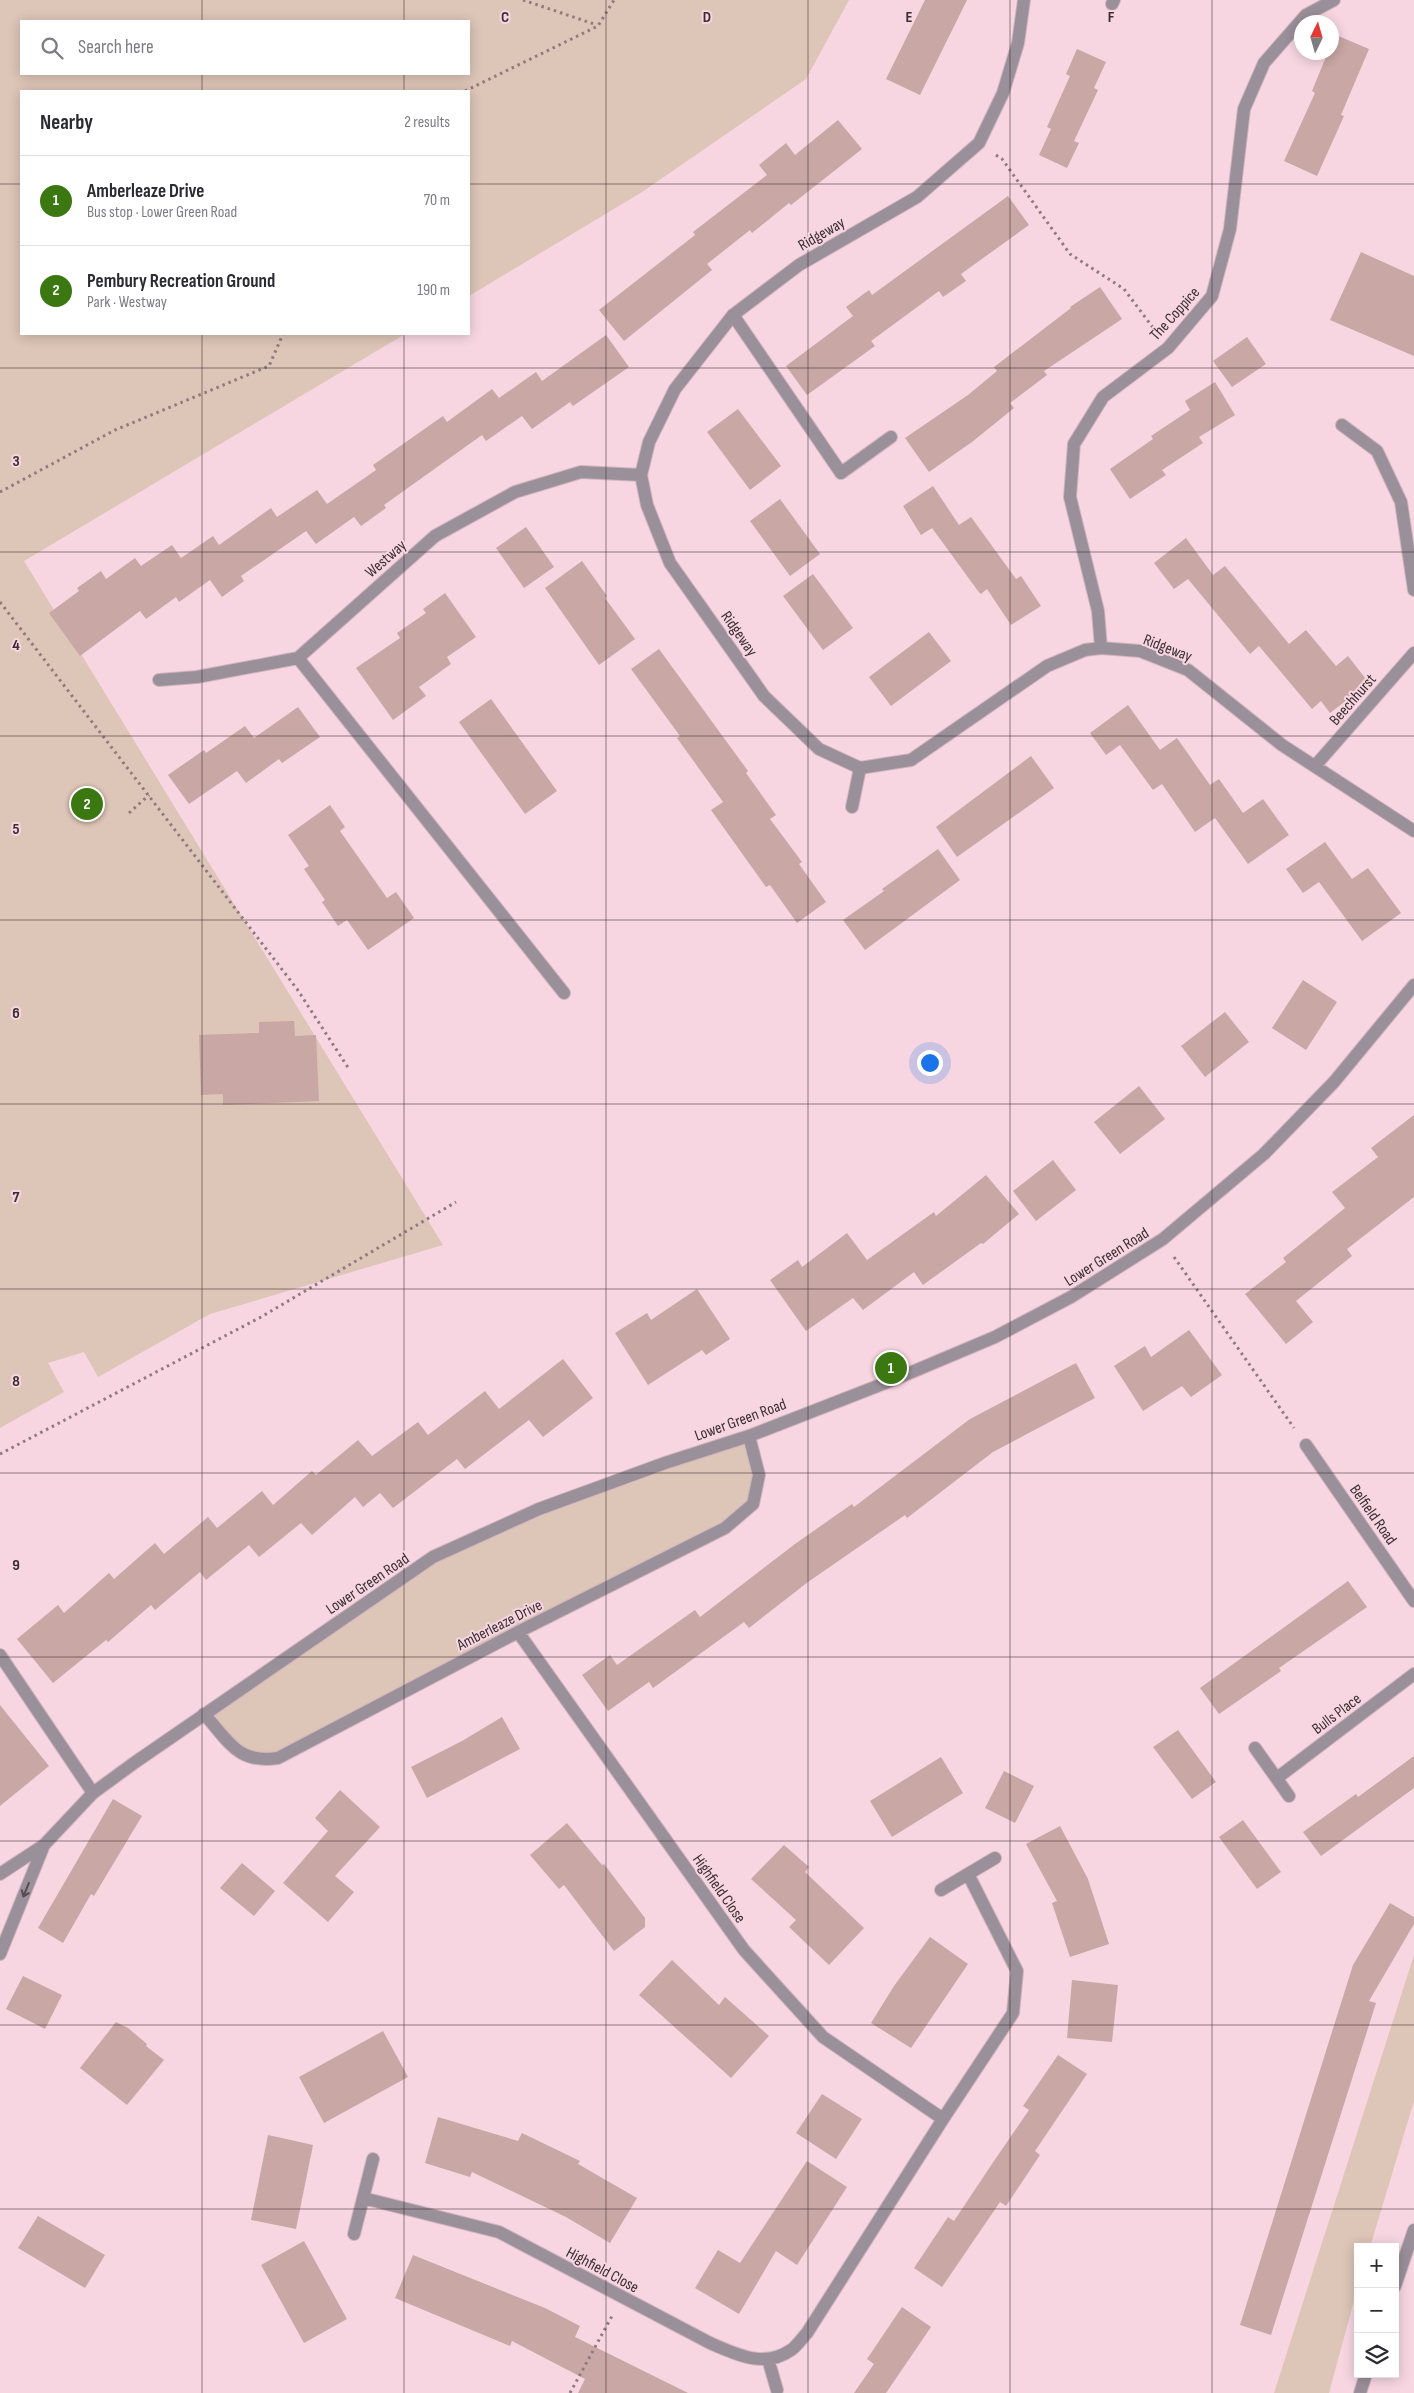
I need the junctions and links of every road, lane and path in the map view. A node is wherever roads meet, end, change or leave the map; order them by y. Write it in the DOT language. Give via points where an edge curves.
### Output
graph roads {
  1 [pos="523,0"];
  2 [pos="614,0"];
  3 [pos="1024,0"];
  4 [pos="1334,0"];
  5 [pos="598,26"];
  6 [pos="467,90"];
  7 [pos="979,143"];
  8 [pos="733,315"];
  9 [pos="283,335"];
  10 [pos="1168,348"];
  11 [pos="1342,425"];
  12 [pos="891,437"];
  13 [pos="641,475"];
  14 [pos="0,492"];
  15 [pos="1414,590"];
  16 [pos="0,602"];
  17 [pos="1101,648"];
  18 [pos="1414,653"];
  19 [pos="298,658"];
  20 [pos="159,680"];
  21 [pos="1314,766"];
  22 [pos="860,768"];
  23 [pos="149,795"];
  24 [pos="852,807"];
  25 [pos="129,813"];
  26 [pos="1414,831"];
  27 [pos="1414,985"];
  28 [pos="564,992"];
  29 [pos="349,1069"];
  30 [pos="456,1202"];
  31 [pos="1163,1239"];
  32 [pos="749,1436"];
  33 [pos="1306,1445"];
  34 [pos="0,1454"];
  35 [pos="1414,1601"];
  36 [pos="518,1632"];
  37 [pos="0,1655"];
  38 [pos="1414,1674"];
  39 [pos="204,1714"];
  40 [pos="1255,1748"];
  41 [pos="1277,1778"];
  42 [pos="93,1793"];
  43 [pos="1290,1796"];
  44 [pos="44,1845"];
  45 [pos="995,1858"];
  46 [pos="0,1874"];
  47 [pos="968,1874"];
  48 [pos="941,1890"];
  49 [pos="0,1954"];
  50 [pos="943,2119"];
  51 [pos="373,2159"];
  52 [pos="363,2198"];
  53 [pos="1414,2230"];
  54 [pos="354,2234"];
  55 [pos="1399,2274"];
  56 [pos="622,2297"];
  57 [pos="768,2359"];
  58 [pos="1365,2378"];
  59 [pos="777,2390"];
  60 [pos="570,2393"];
  61 [pos="1360,2393"];
  1 -- 5 [label="path"];
  2 -- 5 [label="path"];
  3 -- 7 [label="street, Ridgeway" via="1018,43 1003,93"];
  4 -- 10 [label="street, The Coppice" via="1306,15 1264,63 1244,109 1230,229 1212,296"];
  5 -- 6 [label="path"];
  7 -- 8 [label="street, Ridgeway" via="917,197 799,265"];
  7 -- 10 [label="path" via="1002,159 1070,254 1124,289"];
  8 -- 12 [label="street" via="841,473"];
  8 -- 13 [label="street, Ridgeway" via="675,389 649,442"];
  9 -- 14 [label="path" via="269,366 115,430"];
  10 -- 17 [label="street, The Coppice" via="1103,396 1074,444 1070,497 1098,611"];
  11 -- 15 [label="street" via="1377,451 1401,502"];
  13 -- 19 [label="street, Westway" via="581,472 515,492 435,536"];
  13 -- 22 [label="street, Ridgeway" via="647,505 670,563 764,696 819,748"];
  16 -- 23 [label="path"];
  17 -- 21 [label="street, Ridgeway" via="1140,651 1188,670 1282,745"];
  17 -- 22 [label="street, Ridgeway" via="1085,650 1047,666 910,760"];
  18 -- 21 [label="street, Beechhurst"];
  19 -- 20 [label="street" via="197,678"];
  19 -- 28 [label="street"];
  21 -- 26 [label="street, Ridgeway"];
  22 -- 24 [label="street"];
  23 -- 25 [label="path"];
  23 -- 29 [label="path" via="297,990"];
  27 -- 31 [label="street, Lower Green Road" via="1334,1082 1264,1154"];
  30 -- 34 [label="path" via="261,1317"];
  31 -- 32 [label="street, Lower Green Road" via="1071,1297 995,1337"];
  31 -- 33 [label="path"];
  32 -- 36 [label="street, Amberleaze Drive" via="759,1475 753,1504 726,1528"];
  32 -- 39 [label="street, Lower Green Road" via="539,1509 433,1557"];
  33 -- 35 [label="street, Belfield Road"];
  36 -- 39 [label="street, Amberleaze Drive" via="278,1758 260,1760 242,1755"];
  36 -- 50 [label="street, Highfield Close" via="744,1950 823,2037"];
  37 -- 42 [label="street"];
  38 -- 41 [label="street, Bulls Place"];
  39 -- 42 [label="street, Lower Green Road"];
  40 -- 41 [label="street"];
  41 -- 43 [label="street"];
  42 -- 44 [label="street, Lower Green Road"];
  44 -- 46 [label="street, Lower Green Road"];
  44 -- 49 [label="street, Lower Green Road, one-way"];
  45 -- 47 [label="street"];
  47 -- 48 [label="street"];
  47 -- 50 [label="street, Highfield Close" via="1017,1971 1013,2013"];
  50 -- 57 [label="street, Highfield Close" via="807,2333 791,2350"];
  51 -- 52 [label="street"];
  52 -- 54 [label="street"];
  52 -- 56 [label="street, Highfield Close" via="499,2232"];
  53 -- 55 [label="street"];
  56 -- 57 [label="street, Highfield Close" via="746,2358"];
  56 -- 60 [label="path"];
  57 -- 59 [label="street"];
  58 -- 61 [label="street"];
}
